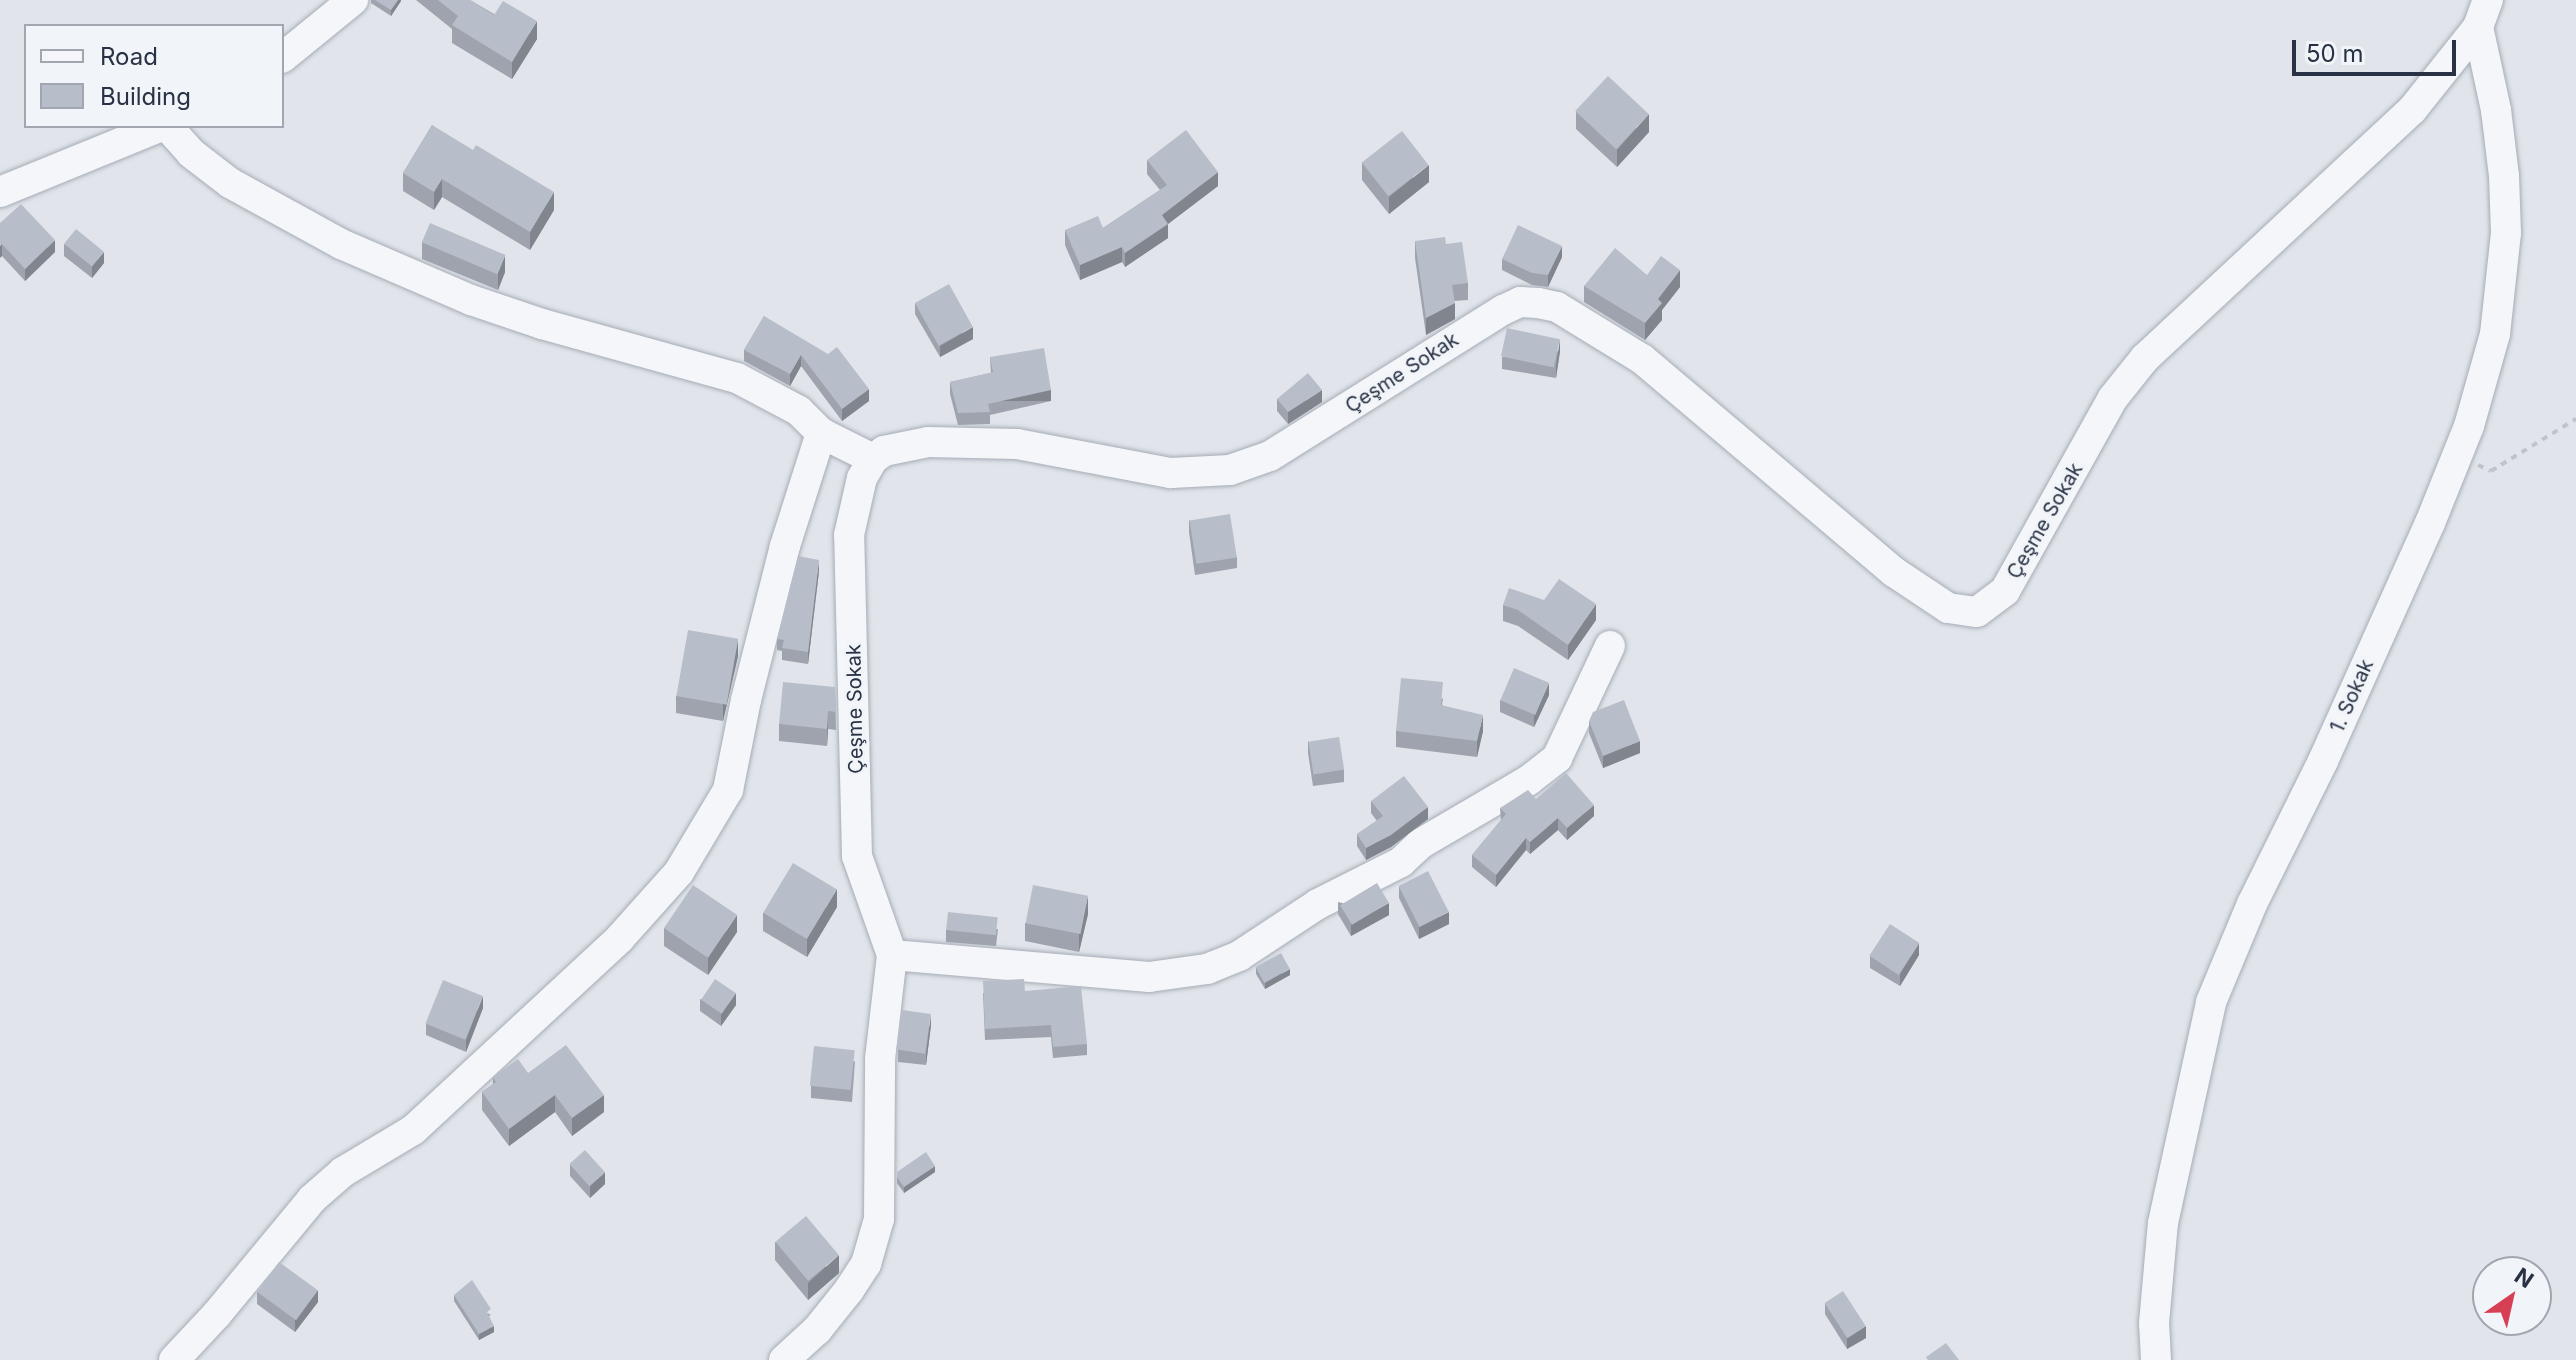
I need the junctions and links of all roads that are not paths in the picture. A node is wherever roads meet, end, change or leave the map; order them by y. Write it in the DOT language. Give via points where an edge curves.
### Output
graph roads {
  1 [pos="353,0"];
  2 [pos="2483,13"];
  3 [pos="284,56"];
  4 [pos="159,128"];
  5 [pos="166,128"];
  6 [pos="0,192"];
  7 [pos="821,433"];
  8 [pos="873,459"];
  9 [pos="1610,646"];
  10 [pos="892,955"];
  11 [pos="174,1360"];
  12 [pos="784,1360"];
  13 [pos="2156,1360"];
  1 -- 3 [label="street"];
  2 -- 8 [label="street, Çeşme Sokak" via="2412,110 2145,358 2113,398 2005,591 1977,612 1948,608 1894,572 1642,359 1557,307 1538,303 1520,302 1503,310 1270,456 1230,470 1171,473 1017,444 928,442 884,451"];
  2 -- 13 [label="street, 1. Sokak" via="2506,233 2495,334 2456,457 2211,1002 2163,1223"];
  4 -- 6 [label="street"];
  5 -- 7 [label="street" via="230,183 341,244 471,300 737,378 799,411"];
  7 -- 8 [label="street"];
  7 -- 11 [label="street" via="781,560 728,790 679,872 620,938 413,1130 343,1172 312,1199"];
  8 -- 10 [label="street, Çeşme Sokak" via="862,478 849,535 857,856"];
  9 -- 10 [label="street" via="1557,758 1420,844 1401,862 1318,904 1229,961 1184,975 1149,977"];
  10 -- 12 [label="street, Çeşme Sokak" via="880,1059 875,1240 836,1309"];
}
